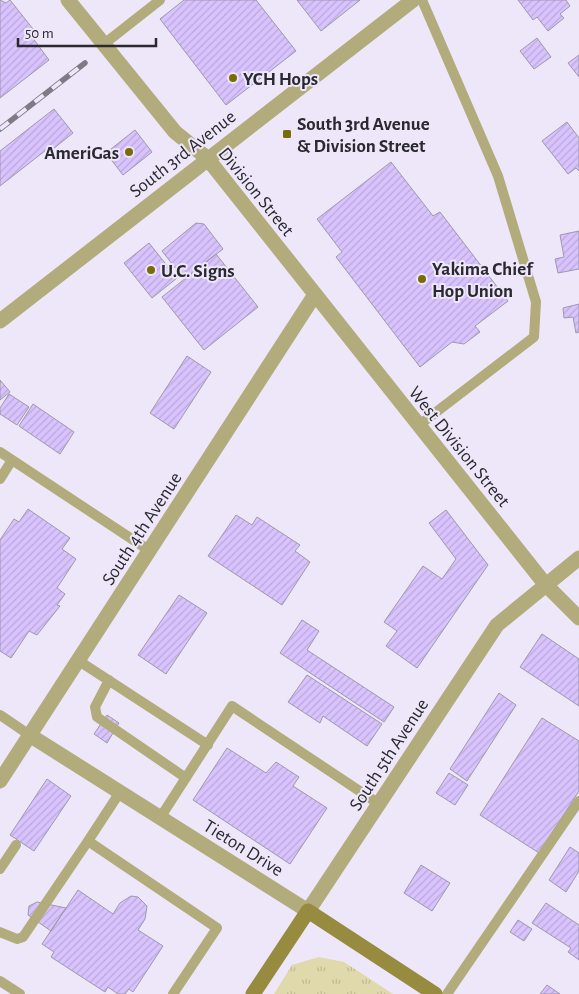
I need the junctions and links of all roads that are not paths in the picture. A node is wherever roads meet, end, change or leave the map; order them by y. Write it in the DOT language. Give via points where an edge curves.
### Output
graph roads {
  1 [pos="68,0"];
  2 [pos="160,0"];
  3 [pos="413,0"];
  4 [pos="422,0"];
  5 [pos="104,44"];
  6 [pos="207,158"];
  7 [pos="314,296"];
  8 [pos="0,321"];
  9 [pos="418,426"];
  10 [pos="0,452"];
  11 [pos="12,460"];
  12 [pos="0,479"];
  13 [pos="150,551"];
  14 [pos="579,558"];
  15 [pos="545,584"];
  16 [pos="579,618"];
  17 [pos="79,661"];
  18 [pos="109,680"];
  19 [pos="0,715"];
  20 [pos="31,736"];
  21 [pos="208,745"];
  22 [pos="186,778"];
  23 [pos="0,781"];
  24 [pos="120,792"];
  25 [pos="579,801"];
  26 [pos="379,804"];
  27 [pos="160,818"];
  28 [pos="88,841"];
  29 [pos="16,845"];
  30 [pos="0,869"];
  31 [pos="308,911"];
  32 [pos="0,932"];
  33 [pos="0,981"];
  34 [pos="20,994"];
  35 [pos="173,994"];
  36 [pos="253,994"];
  37 [pos="435,994"];
  38 [pos="447,994"];
  1 -- 5 [label="street, Division Street"];
  2 -- 5 [label="lane"];
  3 -- 6 [label="street, South 3rd Avenue"];
  4 -- 9 [label="lane" via="498,176 536,302 534,337"];
  5 -- 6 [label="street, Division Street" via="175,132"];
  6 -- 7 [label="street, Division Street"];
  6 -- 8 [label="street, South 3rd Avenue"];
  7 -- 9 [label="street, West Division Street"];
  7 -- 13 [label="street, South 4th Avenue"];
  9 -- 15 [label="street, West Division Street"];
  10 -- 11 [label="lane"];
  11 -- 12 [label="lane"];
  11 -- 13 [label="lane"];
  13 -- 17 [label="street, South 4th Avenue"];
  14 -- 15 [label="street, South 5th Avenue"];
  15 -- 16 [label="street, West Division Street"];
  15 -- 26 [label="street, South 5th Avenue" via="496,625"];
  17 -- 18 [label="lane"];
  17 -- 20 [label="street, South 4th Avenue"];
  18 -- 21 [label="lane"];
  18 -- 22 [label="lane" via="95,708 97,717"];
  19 -- 20 [label="lane"];
  20 -- 23 [label="street, South 4th Avenue"];
  20 -- 24 [label="street, Tieton Drive"];
  21 -- 22 [label="lane"];
  21 -- 26 [label="lane" via="232,706"];
  22 -- 27 [label="lane"];
  24 -- 27 [label="street, Tieton Drive"];
  24 -- 28 [label="lane"];
  25 -- 38 [label="lane"];
  26 -- 31 [label="street, South 5th Avenue"];
  27 -- 31 [label="street, Tieton Drive"];
  28 -- 32 [label="lane" via="23,937 17,939"];
  28 -- 35 [label="lane" via="217,928"];
  29 -- 30 [label="lane"];
  31 -- 36 [label="main road, South 5th Avenue"];
  31 -- 37 [label="main road, Tieton Drive"];
  33 -- 34 [label="lane"];
}
